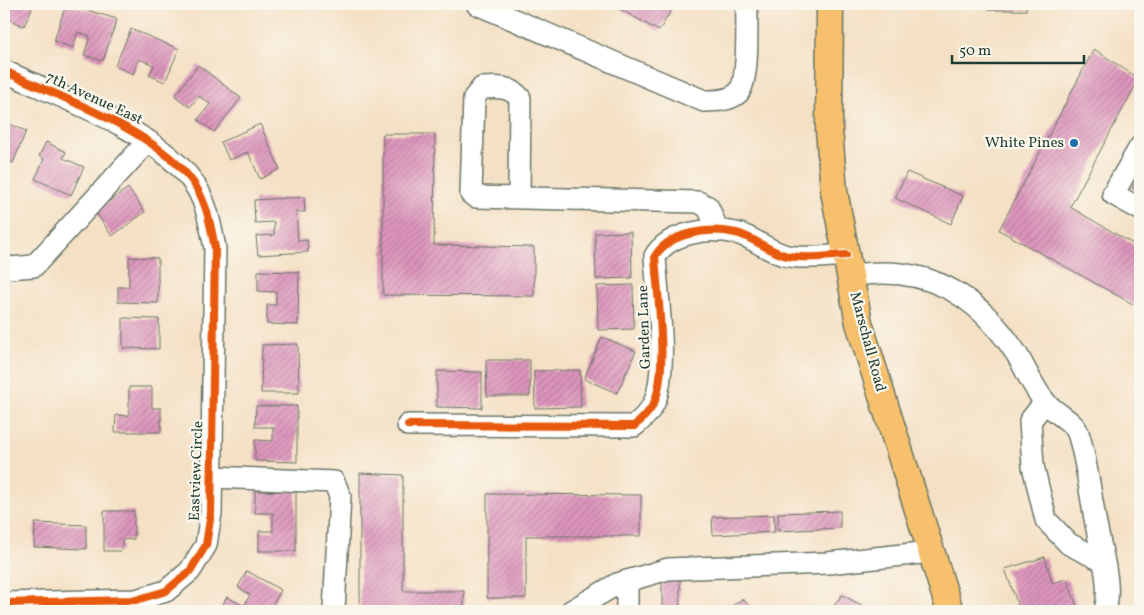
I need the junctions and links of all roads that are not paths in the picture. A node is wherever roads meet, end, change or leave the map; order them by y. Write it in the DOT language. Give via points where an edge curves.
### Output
graph roads {
  1 [pos="477,4"];
  2 [pos="747,4"];
  3 [pos="830,4"];
  4 [pos="4,72"];
  5 [pos="148,141"];
  6 [pos="1140,147"];
  7 [pos="190,178"];
  8 [pos="519,197"];
  9 [pos="1140,209"];
  10 [pos="718,232"];
  11 [pos="4,265"];
  12 [pos="848,266"];
  13 [pos="1045,402"];
  14 [pos="408,425"];
  15 [pos="212,477"];
  16 [pos="931,552"];
  17 [pos="1103,561"];
  18 [pos="626,581"];
  19 [pos="4,603"];
  20 [pos="334,611"];
  21 [pos="570,611"];
  22 [pos="627,611"];
  23 [pos="950,611"];
  24 [pos="1105,611"];
  1 -- 2 [label="street" via="704,101 721,100 737,93 744,82"];
  3 -- 12 [label="main road, Marschall Road" via="829,130 834,191"];
  4 -- 5 [label="street, 7th Avenue East" via="133,131"];
  5 -- 7 [label="street, 7th Avenue East" via="167,152"];
  5 -- 11 [label="street" via="34,266 10,268"];
  6 -- 9 [label="street" via="1113,194"];
  7 -- 15 [label="street, Eastview Circle" via="206,207 215,248"];
  8 -- 8 [label="street" via="476,197 471,194 474,98 482,88 514,90 520,98"];
  8 -- 10 [label="street" via="698,202 708,207"];
  10 -- 12 [label="street, Garden Lane" via="736,233 788,256"];
  10 -- 14 [label="street, Garden Lane" via="692,233 662,245 655,256 662,370 654,402 645,417 634,426"];
  12 -- 13 [label="street, Garden Lane" via="910,275 948,287 986,313 1015,352"];
  12 -- 16 [label="main road, Marschall Road" via="859,322"];
  13 -- 17 [label="street, Garden Lane" via="1077,431"];
  13 -- 17 [label="street" via="1030,421 1033,466 1046,520 1069,544"];
  15 -- 19 [label="street, Eastview Circle" via="206,545 190,570 166,591 136,600"];
  15 -- 20 [label="street" via="334,482 340,496"];
  16 -- 18 [label="street" via="828,563 668,569"];
  16 -- 23 [label="main road, Marschall Road"];
  17 -- 24 [label="street, Garden Lane" via="1108,600"];
  18 -- 21 [label="street"];
  18 -- 22 [label="street"];
}
